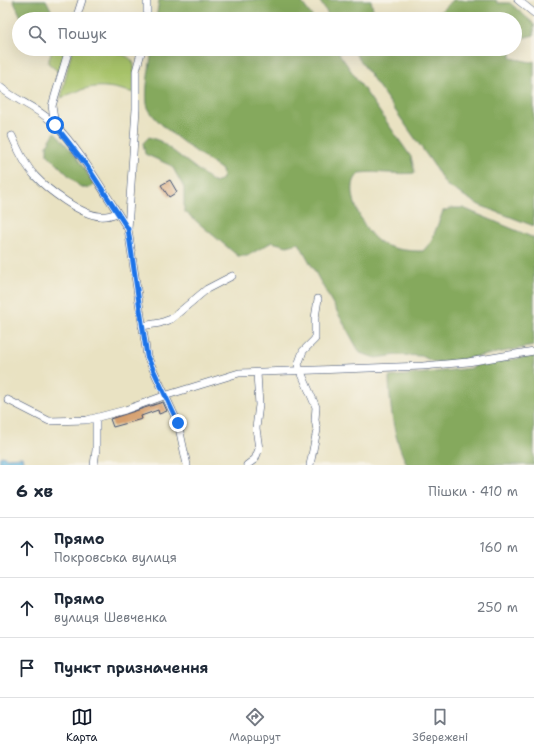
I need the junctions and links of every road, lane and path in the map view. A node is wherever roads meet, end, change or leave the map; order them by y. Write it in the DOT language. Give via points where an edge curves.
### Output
graph roads {
  1 [pos="82,0"];
  2 [pos="518,0"];
  3 [pos="147,1"];
  4 [pos="78,12"];
  5 [pos="146,12"];
  6 [pos="534,13"];
  7 [pos="67,56"];
  8 [pos="140,56"];
  9 [pos="0,87"];
  10 [pos="55,125"];
  11 [pos="12,136"];
  12 [pos="118,213"];
  13 [pos="128,229"];
  14 [pos="232,276"];
  15 [pos="318,300"];
  16 [pos="142,326"];
  17 [pos="534,351"];
  18 [pos="299,371"];
  19 [pos="257,373"];
  20 [pos="164,396"];
  21 [pos="8,400"];
  22 [pos="96,419"];
  23 [pos="94,465"];
  24 [pos="187,465"];
  25 [pos="247,465"];
  26 [pos="310,465"];
  1 -- 4 [label="street"];
  2 -- 6 [label="street"];
  3 -- 5 [label="street"];
  7 -- 10 [label="street" via="52,106"];
  8 -- 13 [label="street" via="136,71"];
  9 -- 10 [label="street" via="32,106"];
  10 -- 12 [label="street" via="87,166"];
  11 -- 12 [label="street" via="28,167 56,194 92,215"];
  12 -- 13 [label="street"];
  13 -- 16 [label="street"];
  14 -- 16 [label="street" via="207,288 171,319"];
  15 -- 18 [label="street" via="315,339 300,354"];
  16 -- 20 [label="street" via="147,356"];
  17 -- 18 [label="street" via="468,362 423,366"];
  18 -- 19 [label="street"];
  18 -- 26 [label="street" via="316,407 316,433"];
  19 -- 20 [label="street" via="239,373"];
  19 -- 25 [label="street" via="259,405 256,428 259,449 255,459"];
  20 -- 22 [label="street"];
  20 -- 24 [label="street" via="178,423"];
  21 -- 22 [label="street" via="49,420"];
  22 -- 23 [label="street"];
}
